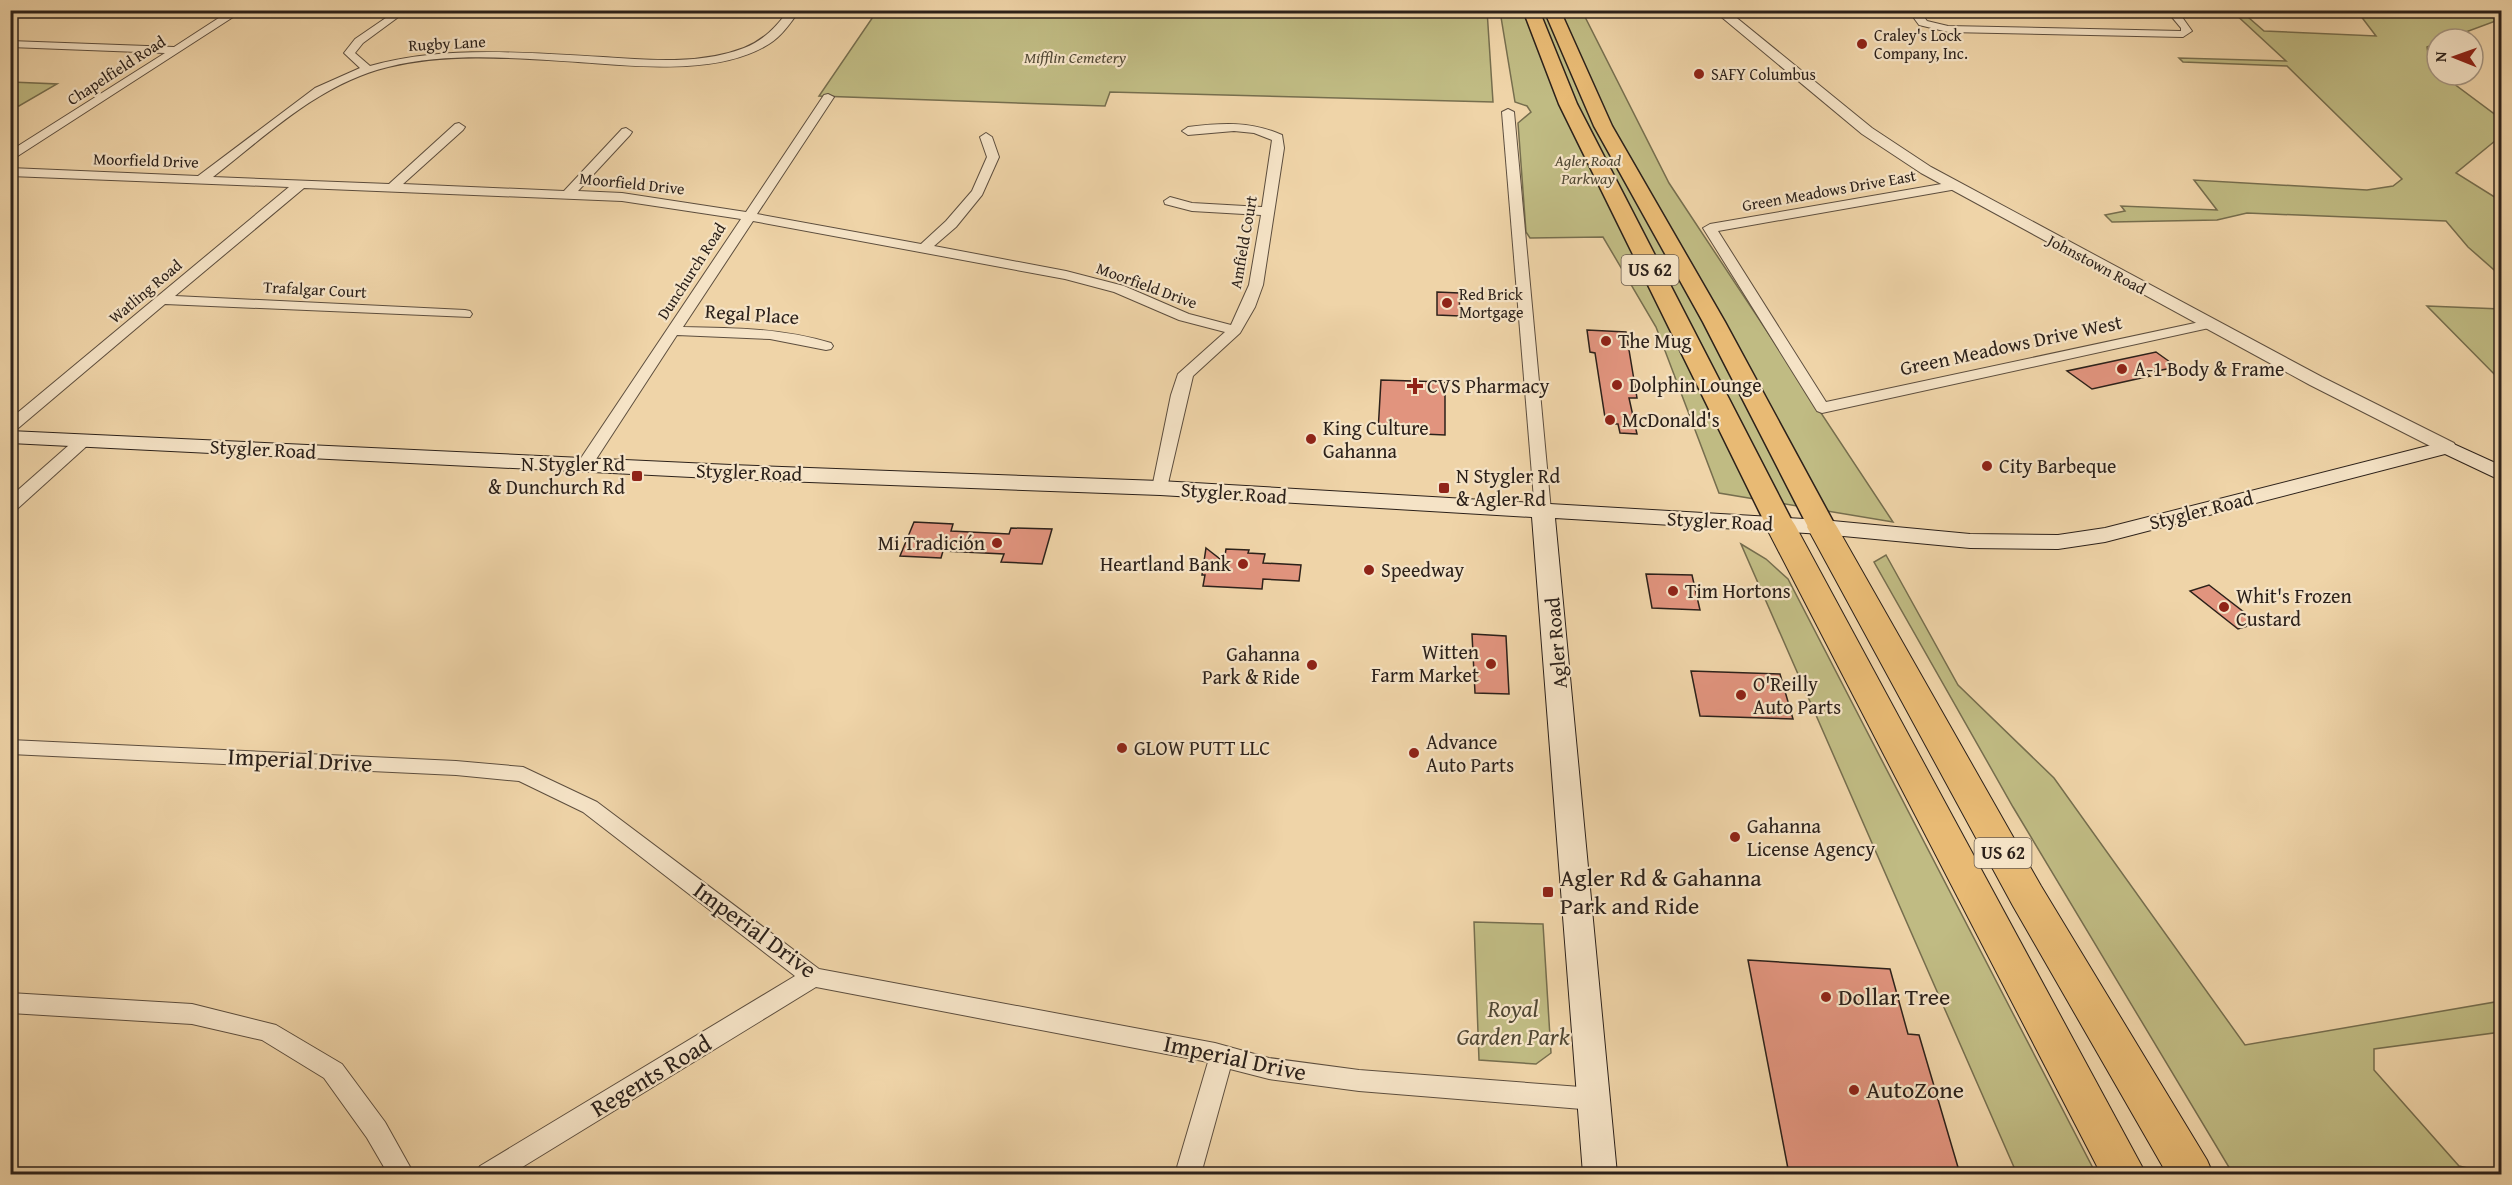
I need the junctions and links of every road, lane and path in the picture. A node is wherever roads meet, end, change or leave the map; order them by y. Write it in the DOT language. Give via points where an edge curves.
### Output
graph roads {
  1 [pos="239,10"];
  2 [pos="795,10"];
  3 [pos="1531,10"];
  4 [pos="1552,10"];
  5 [pos="1719,10"];
  6 [pos="1913,10"];
  7 [pos="2171,10"];
  8 [pos="393,16"];
  9 [pos="10,44"];
  10 [pos="177,50"];
  11 [pos="730,55"];
  12 [pos="742,60"];
  13 [pos="366,68"];
  14 [pos="828,97"];
  15 [pos="1508,112"];
  16 [pos="459,127"];
  17 [pos="1188,131"];
  18 [pos="626,132"];
  19 [pos="986,137"];
  20 [pos="10,158"];
  21 [pos="10,172"];
  22 [pos="202,179"];
  23 [pos="302,183"];
  24 [pos="1953,186"];
  25 [pos="393,187"];
  26 [pos="569,193"];
  27 [pos="1170,201"];
  28 [pos="1268,211"];
  29 [pos="749,216"];
  30 [pos="924,248"];
  31 [pos="163,300"];
  32 [pos="465,314"];
  33 [pos="2209,324"];
  34 [pos="1235,330"];
  35 [pos="674,331"];
  36 [pos="826,346"];
  37 [pos="1822,408"];
  38 [pos="10,427"];
  39 [pos="10,437"];
  40 [pos="83,441"];
  41 [pos="2447,447"];
  42 [pos="585,465"];
  43 [pos="2502,475"];
  44 [pos="1160,488"];
  45 [pos="10,506"];
  46 [pos="1543,511"];
  47 [pos="1780,525"];
  48 [pos="1822,527"];
  49 [pos="10,747"];
  50 [pos="813,977"];
  51 [pos="10,1003"];
  52 [pos="1222,1056"];
  53 [pos="1594,1099"];
  54 [pos="400,1174"];
  55 [pos="489,1174"];
  56 [pos="1188,1174"];
  57 [pos="1600,1174"];
  58 [pos="2124,1174"];
  59 [pos="2191,1174"];
  1 -- 10 [label="street, Chapelfield Road"];
  2 -- 11 [label="street, Rugby Lane" via="779,31 763,43"];
  3 -- 47 [label="highway, US 62" via="1568,104"];
  4 -- 48 [label="highway, US 62" via="1603,126 1714,322"];
  5 -- 24 [label="street, Johnstown Road" via="1867,131"];
  6 -- 7 [label="street" via="1923,23 1948,29 2183,34 2186,27"];
  8 -- 13 [label="street" via="349,53"];
  9 -- 10 [label="street"];
  10 -- 20 [label="street, Chapelfield Road"];
  11 -- 12 [label="street"];
  11 -- 13 [label="street, Rugby Lane" via="662,63 422,57"];
  13 -- 22 [label="street, Rugby Lane" via="319,90"];
  14 -- 29 [label="street, Dunchurch Road"];
  15 -- 46 [label="street, Agler Road"];
  16 -- 25 [label="street"];
  17 -- 28 [label="street, Amfield Court" via="1244,127 1264,130 1278,138"];
  18 -- 26 [label="street"];
  19 -- 30 [label="street" via="993,157 978,192"];
  21 -- 22 [label="street, Moorfield Drive"];
  22 -- 23 [label="street, Moorfield Drive"];
  23 -- 25 [label="street, Moorfield Drive"];
  23 -- 31 [label="street, Watling Road"];
  24 -- 33 [label="street, Johnstown Road"];
  24 -- 37 [label="street, Green Meadows Drive East" via="1710,228"];
  25 -- 26 [label="street, Moorfield Drive"];
  26 -- 29 [label="street, Moorfield Drive" via="683,204"];
  27 -- 28 [label="street" via="1192,207"];
  28 -- 34 [label="street, Amfield Court" via="1256,285"];
  29 -- 30 [label="street, Moorfield Drive"];
  29 -- 35 [label="street, Dunchurch Road"];
  30 -- 34 [label="street, Moorfield Drive" via="1066,275 1119,289 1184,317"];
  31 -- 32 [label="street, Trafalgar Court"];
  31 -- 38 [label="street, Watling Road"];
  33 -- 37 [label="street, Green Meadows Drive West"];
  33 -- 41 [label="street, Johnstown Road"];
  34 -- 44 [label="street, Amfield Court" via="1186,374"];
  35 -- 36 [label="street, Regal Place" via="777,335"];
  35 -- 42 [label="street, Dunchurch Road"];
  39 -- 40 [label="main road, Stygler Road"];
  40 -- 42 [label="main road, Stygler Road"];
  40 -- 45 [label="street"];
  41 -- 43 [label="main road, Johnstown Road"];
  41 -- 48 [label="main road, Stygler Road" via="2105,535 2058,542 1970,541"];
  42 -- 44 [label="main road, Stygler Road"];
  44 -- 46 [label="main road, Stygler Road"];
  46 -- 47 [label="main road, Stygler Road"];
  46 -- 53 [label="main road, Agler Road"];
  47 -- 48 [label="main road, Stygler Road"];
  47 -- 58 [label="highway, US 62"];
  48 -- 59 [label="highway, US 62" via="2027,896"];
  49 -- 50 [label="street, Imperial Drive" via="523,774 590,807"];
  50 -- 52 [label="street, Imperial Drive"];
  50 -- 55 [label="street, Regents Road"];
  51 -- 54 [label="street" via="192,1014 268,1032 333,1071 376,1130"];
  52 -- 53 [label="street, Imperial Drive" via="1262,1067 1395,1086"];
  52 -- 56 [label="street"];
  53 -- 57 [label="main road, Agler Road"];
}
